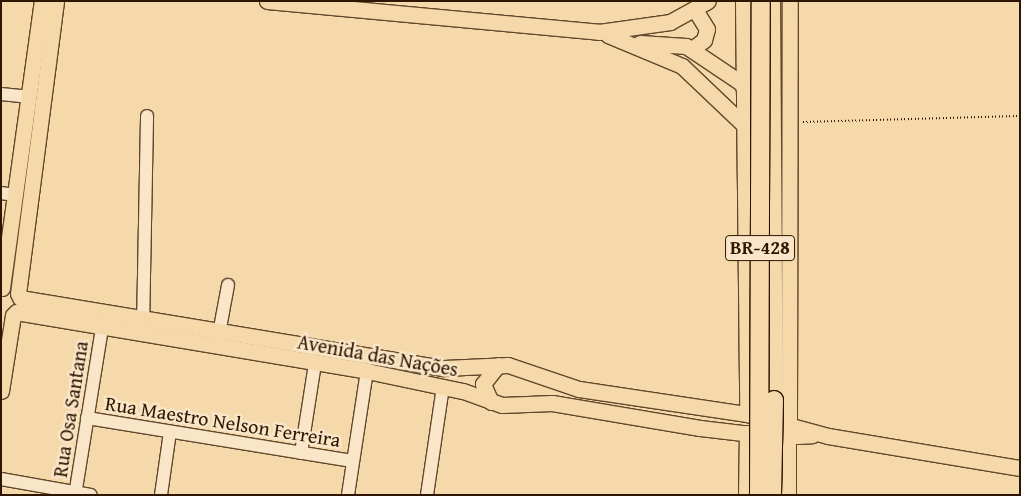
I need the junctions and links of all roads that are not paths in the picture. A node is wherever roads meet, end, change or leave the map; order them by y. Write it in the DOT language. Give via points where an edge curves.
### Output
graph roads {
  1 [pos="42,1"];
  2 [pos="56,1"];
  3 [pos="267,1"];
  4 [pos="708,1"];
  5 [pos="743,1"];
  6 [pos="761,1"];
  7 [pos="771,1"];
  8 [pos="790,1"];
  9 [pos="324,4"];
  10 [pos="695,10"];
  11 [pos="600,32"];
  12 [pos="636,44"];
  13 [pos="692,49"];
  14 [pos="744,85"];
  15 [pos="1,94"];
  16 [pos="28,97"];
  17 [pos="761,101"];
  18 [pos="147,116"];
  19 [pos="746,127"];
  20 [pos="8,194"];
  21 [pos="228,285"];
  22 [pos="1,288"];
  23 [pos="14,307"];
  24 [pos="141,318"];
  25 [pos="102,328"];
  26 [pos="217,331"];
  27 [pos="144,334"];
  28 [pos="218,347"];
  29 [pos="315,364"];
  30 [pos="498,364"];
  31 [pos="367,371"];
  32 [pos="745,385"];
  33 [pos="443,386"];
  34 [pos="1,391"];
  35 [pos="491,402"];
  36 [pos="727,410"];
  37 [pos="747,414"];
  38 [pos="87,418"];
  39 [pos="788,430"];
  40 [pos="170,432"];
  41 [pos="747,433"];
  42 [pos="302,452"];
  43 [pos="353,461"];
  44 [pos="1020,468"];
  45 [pos="1,479"];
  46 [pos="75,493"];
  47 [pos="91,495"];
  48 [pos="161,495"];
  49 [pos="348,495"];
  50 [pos="427,495"];
  51 [pos="746,495"];
  52 [pos="759,495"];
  53 [pos="772,495"];
  54 [pos="788,495"];
  1 -- 16 [label="main road"];
  2 -- 23 [label="main road"];
  3 -- 9 [label="main road"];
  4 -- 10 [label="main road"];
  5 -- 14 [label="main road"];
  6 -- 17 [label="highway, BR-428, bridge"];
  7 -- 53 [label="highway, BR-428, bridge" via="776,266"];
  8 -- 39 [label="main road"];
  9 -- 11 [label="main road"];
  10 -- 11 [label="main road" via="654,27"];
  10 -- 13 [label="main road" via="707,29 704,40"];
  11 -- 12 [label="main road"];
  12 -- 13 [label="main road" via="663,42"];
  12 -- 19 [label="main road" via="688,70"];
  13 -- 14 [label="main road"];
  14 -- 17 [label="highway"];
  14 -- 19 [label="main road"];
  15 -- 16 [label="street"];
  16 -- 20 [label="main road"];
  17 -- 52 [label="highway, BR-428, bridge"];
  18 -- 24 [label="street"];
  19 -- 32 [label="main road"];
  20 -- 22 [label="main road"];
  21 -- 26 [label="street"];
  22 -- 23 [label="main road"];
  23 -- 24 [label="main road, Avenida das Nações"];
  23 -- 25 [label="main road, Avenida das Nações"];
  23 -- 34 [label="main road"];
  24 -- 26 [label="main road, Avenida das Nações"];
  24 -- 27 [label="street"];
  25 -- 27 [label="main road, Avenida das Nações"];
  25 -- 38 [label="street, Rua Osa Santana"];
  26 -- 28 [label="street"];
  26 -- 30 [label="main road, Avenida das Nações" via="444,368"];
  27 -- 28 [label="main road, Avenida das Nações"];
  28 -- 29 [label="main road, Avenida das Nações"];
  29 -- 31 [label="main road, Avenida das Nações"];
  29 -- 42 [label="street"];
  30 -- 35 [label="main road" via="483,384"];
  30 -- 36 [label="main road, Avenida das Nações" via="579,389"];
  31 -- 33 [label="main road, Avenida das Nações"];
  31 -- 43 [label="street"];
  32 -- 36 [label="main road" via="740,400"];
  32 -- 37 [label="main road"];
  33 -- 35 [label="main road, Avenida das Nações"];
  33 -- 50 [label="street"];
  35 -- 41 [label="main road, Avenida das Nações" via="511,407 552,403"];
  36 -- 37 [label="main road, Avenida das Nações"];
  37 -- 39 [label="main road, Avenida das Nações"];
  38 -- 40 [label="street, Rua Maestro Nelson Ferreira"];
  38 -- 46 [label="street, Rua Osa Santana"];
  39 -- 41 [label="main road, Avenida das Nações"];
  39 -- 44 [label="main road"];
  39 -- 54 [label="main road"];
  40 -- 42 [label="street, Rua Maestro Nelson Ferreira"];
  40 -- 48 [label="street"];
  41 -- 51 [label="main road"];
  42 -- 43 [label="street, Rua Maestro Nelson Ferreira"];
  43 -- 49 [label="street"];
  45 -- 46 [label="street"];
  46 -- 47 [label="street"];
}
